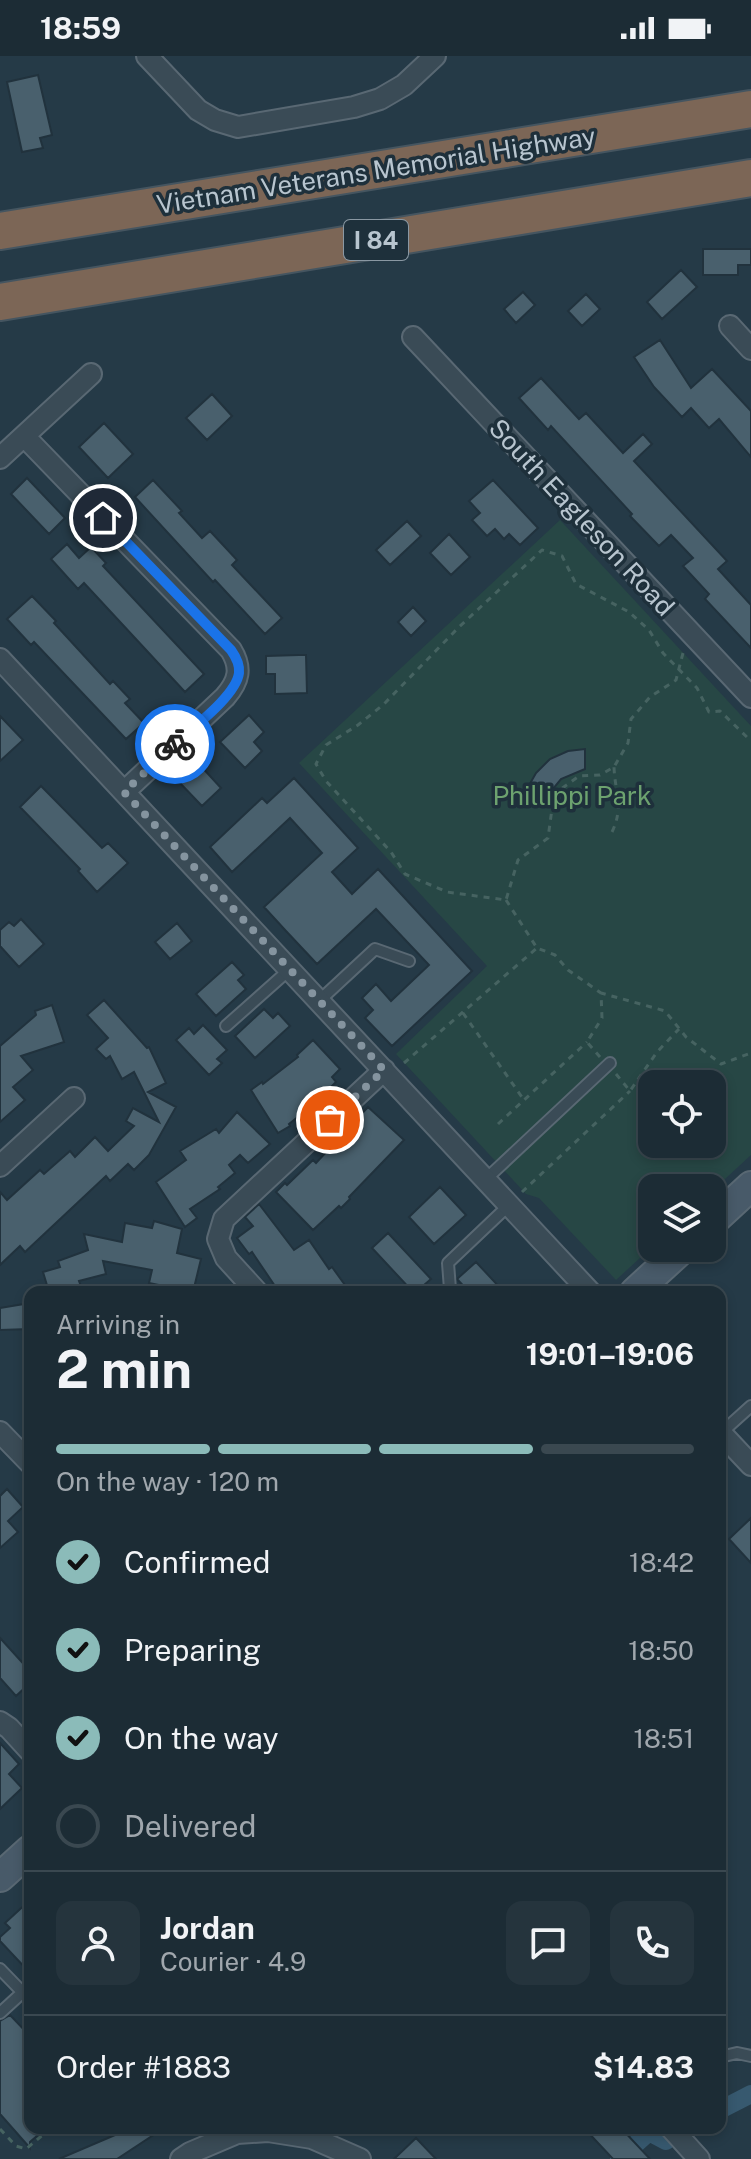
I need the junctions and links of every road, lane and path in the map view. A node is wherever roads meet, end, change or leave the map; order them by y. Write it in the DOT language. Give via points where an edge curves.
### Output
graph roads {
  1 [pos="147,56"];
  2 [pos="435,56"];
  3 [pos="751,109"];
  4 [pos="751,178"];
  5 [pos="1,230"];
  6 [pos="0,302"];
  7 [pos="730,326"];
  8 [pos="413,337"];
  9 [pos="751,349"];
  10 [pos="91,374"];
  11 [pos="24,436"];
  12 [pos="0,458"];
  13 [pos="0,659"];
  14 [pos="678,668"];
  15 [pos="751,697"];
  16 [pos="751,741"];
  17 [pos="614,767"];
  18 [pos="124,792"];
  19 [pos="612,832"];
  20 [pos="506,900"];
  21 [pos="537,948"];
  22 [pos="409,961"];
  23 [pos="289,970"];
  24 [pos="601,993"];
  25 [pos="319,1001"];
  26 [pos="463,1013"];
  27 [pos="226,1026"];
  28 [pos="679,1029"];
  29 [pos="587,1042"];
  30 [pos="751,1053"];
  31 [pos="609,1064"];
  32 [pos="386,1073"];
  33 [pos="630,1091"];
  34 [pos="74,1098"];
  35 [pos="524,1100"];
  36 [pos="498,1124"];
  37 [pos="0,1166"];
  38 [pos="485,1180"];
  39 [pos="751,1186"];
  40 [pos="509,1205"];
  41 [pos="726,1209"];
  42 [pos="668,1262"];
  43 [pos="252,1286"];
  44 [pos="450,1286"];
  45 [pos="584,1286"];
  46 [pos="642,1286"];
  47 [pos="751,1406"];
  48 [pos="726,1428"];
  49 [pos="0,1432"];
  50 [pos="726,1438"];
  51 [pos="24,1457"];
  52 [pos="751,1465"];
  53 [pos="0,1722"];
  54 [pos="24,1744"];
  55 [pos="24,1855"];
  56 [pos="1,1875"];
  57 [pos="0,1969"];
  58 [pos="24,1994"];
  59 [pos="24,1997"];
  60 [pos="0,2013"];
  61 [pos="726,2056"];
  62 [pos="751,2056"];
  63 [pos="0,2129"];
  64 [pos="44,2134"];
  65 [pos="235,2134"];
  66 [pos="287,2134"];
  67 [pos="676,2134"];
  68 [pos="181,2159"];
  69 [pos="360,2159"];
  70 [pos="699,2159"];
  1 -- 2 [label="street" via="198,110 238,127 380,99"];
  3 -- 5 [label="highway, Vietnam Veterans Memorial Highway"];
  4 -- 6 [label="highway, I 84"];
  7 -- 9 [label="street"];
  8 -- 15 [label="street, South Eagleson Road"];
  10 -- 11 [label="street"];
  11 -- 12 [label="street"];
  11 -- 18 [label="street" via="238,661 234,687"];
  13 -- 18 [label="street"];
  14 -- 16 [label="path" via="697,688 709,712 720,711"];
  14 -- 17 [label="path" via="676,680 650,697 631,719 628,743"];
  14 -- 20 [label="path" via="629,612 576,584 562,556 542,550 384,704 326,745 316,764 326,781 405,874 447,892"];
  17 -- 19 [label="path" via="619,818"];
  17 -- 20 [label="path" via="600,775 579,776 554,794 548,838 518,860"];
  18 -- 23 [label="street"];
  20 -- 21 [label="path"];
  21 -- 24 [label="path" via="555,955"];
  21 -- 26 [label="path"];
  22 -- 25 [label="lane" via="375,949"];
  23 -- 25 [label="street"];
  23 -- 27 [label="lane"];
  24 -- 28 [label="path" via="665,1011"];
  24 -- 29 [label="path" via="602,1018"];
  25 -- 32 [label="street"];
  26 -- 32 [label="path"];
  26 -- 35 [label="path"];
  28 -- 30 [label="path" via="721,1064"];
  28 -- 33 [label="path"];
  29 -- 31 [label="path"];
  29 -- 35 [label="path"];
  31 -- 33 [label="path"];
  31 -- 38 [label="lane"];
  32 -- 38 [label="street"];
  32 -- 43 [label="street" via="224,1219 218,1239 226,1258"];
  33 -- 40 [label="path"];
  34 -- 37 [label="street"];
  35 -- 36 [label="path"];
  38 -- 40 [label="street"];
  39 -- 41 [label="street"];
  40 -- 44 [label="lane" via="448,1263"];
  40 -- 45 [label="street"];
  42 -- 46 [label="street"];
  47 -- 48 [label="lane"];
  49 -- 51 [label="street"];
  50 -- 52 [label="street"];
  53 -- 54 [label="street"];
  55 -- 56 [label="street"];
  57 -- 58 [label="lane"];
  59 -- 60 [label="lane"];
  61 -- 62 [label="lane"];
  63 -- 64 [label="path" via="26,2149"];
  65 -- 68 [label="street"];
  66 -- 69 [label="street" via="312,2138"];
  67 -- 70 [label="street"];
}
